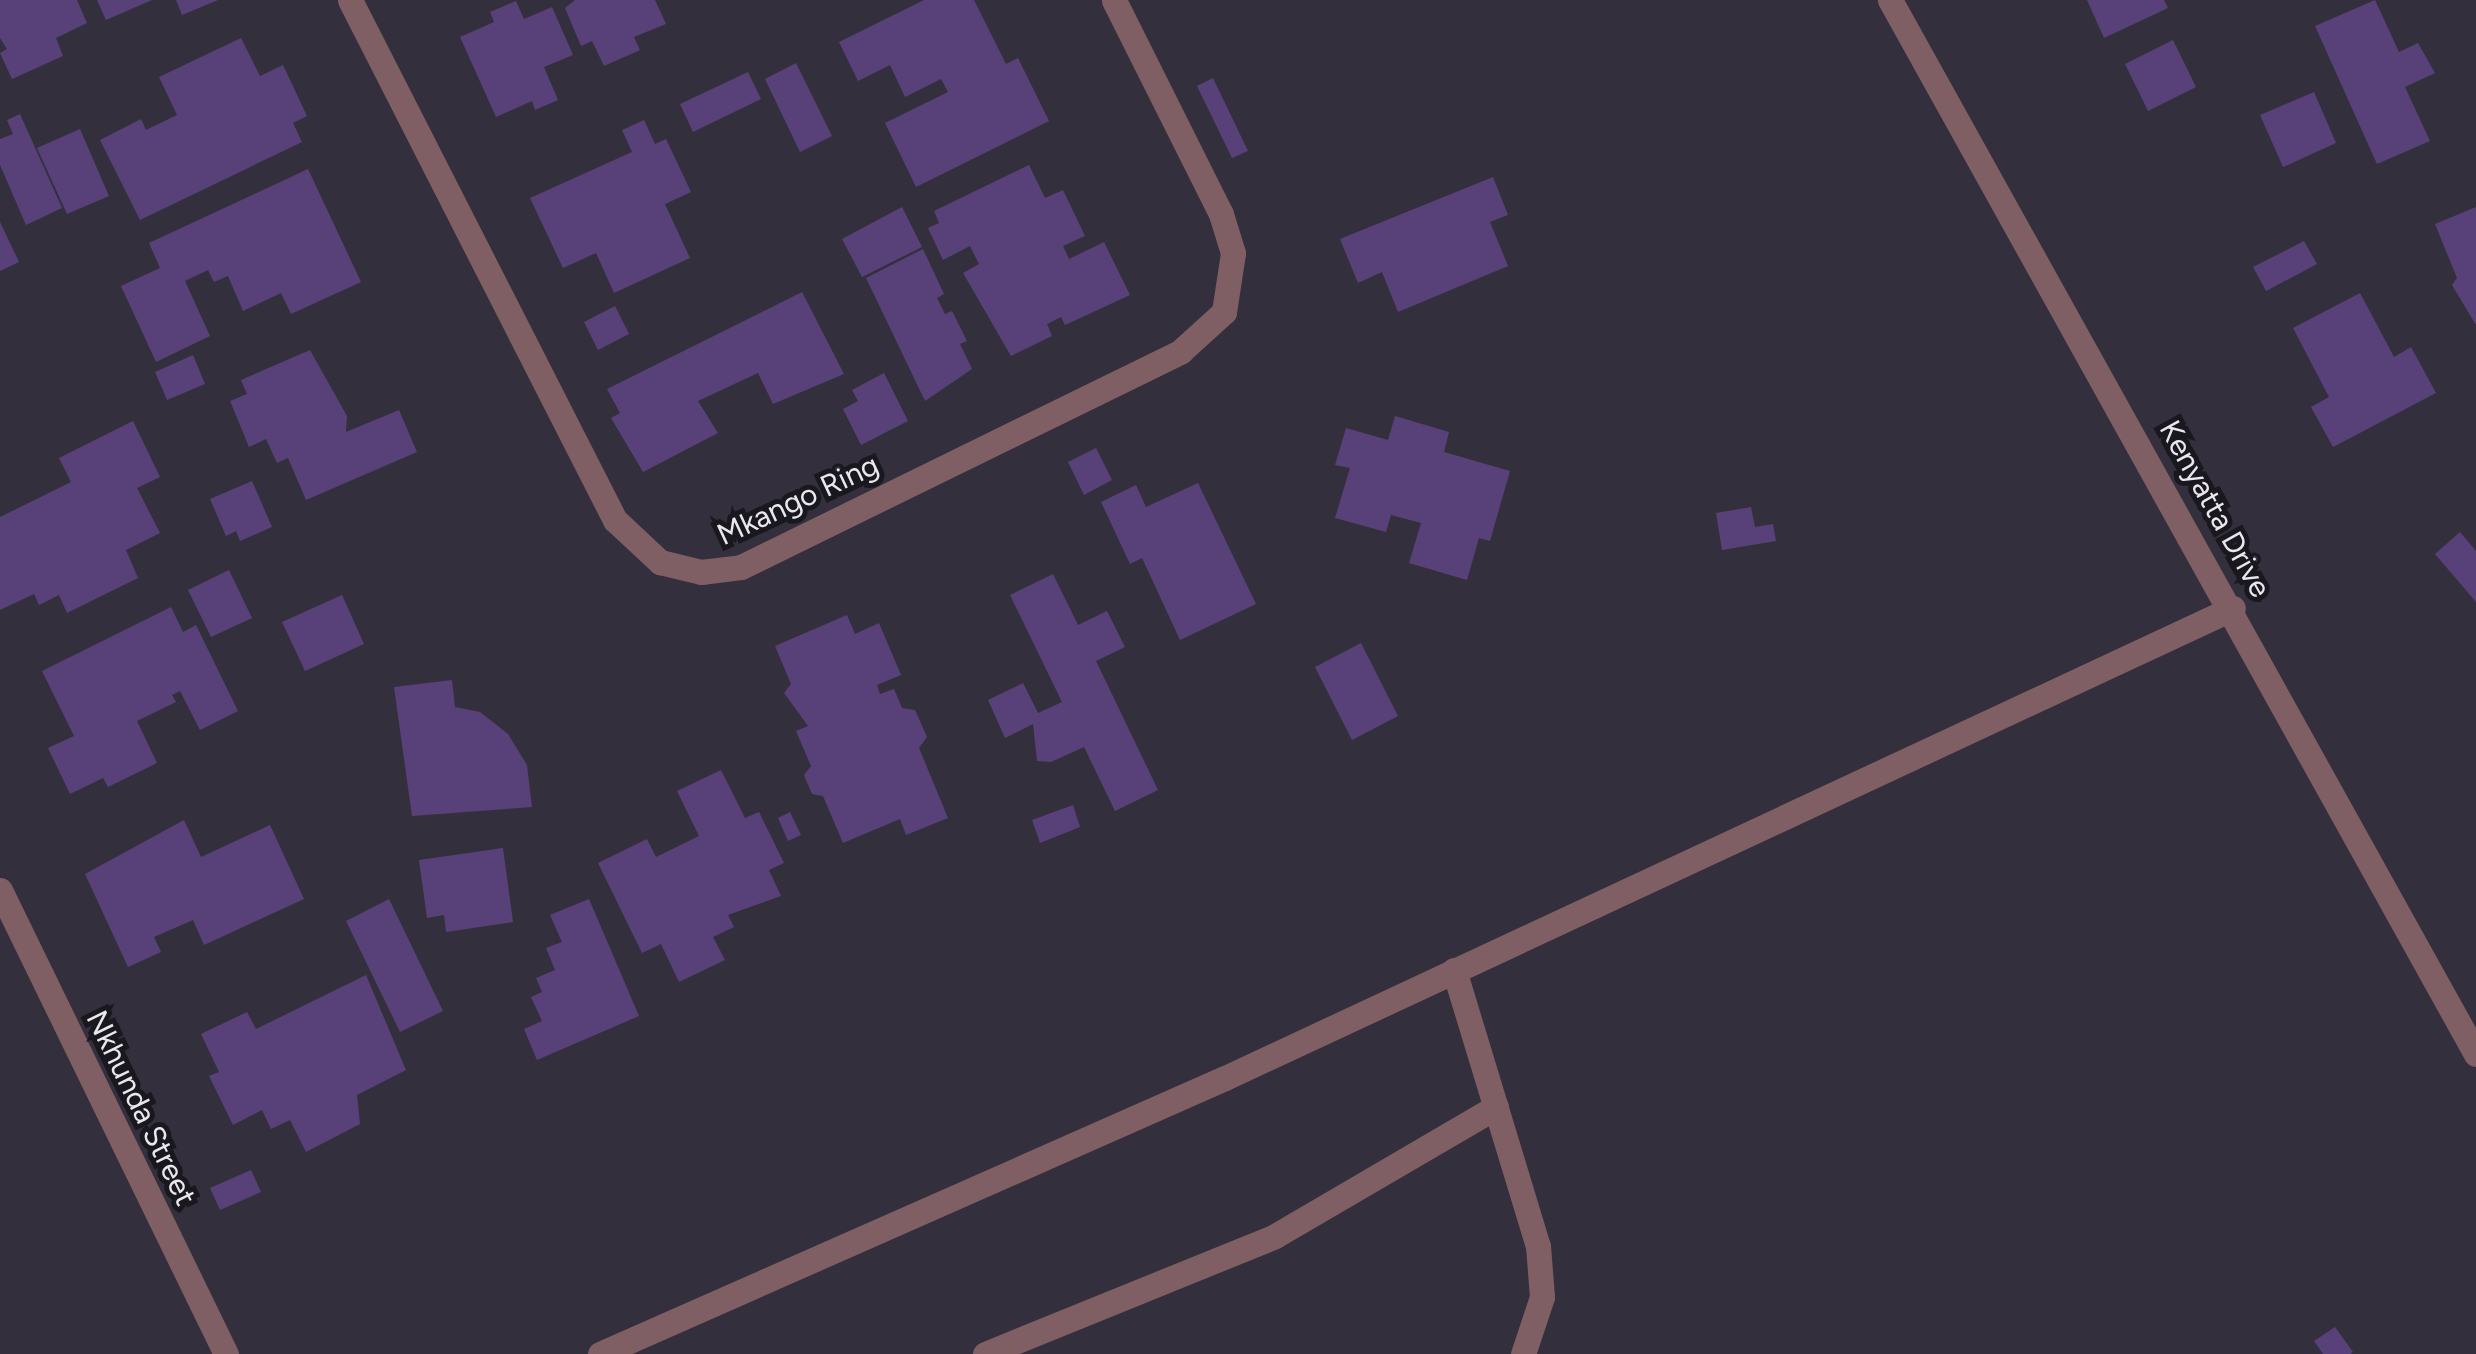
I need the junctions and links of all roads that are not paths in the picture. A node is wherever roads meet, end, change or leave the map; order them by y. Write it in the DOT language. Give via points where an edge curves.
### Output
graph roads {
  1 [pos="350,0"];
  2 [pos="1114,0"];
  3 [pos="1890,0"];
  4 [pos="2233,608"];
  5 [pos="0,890"];
  6 [pos="1454,970"];
  7 [pos="2476,1054"];
  8 [pos="1496,1107"];
  9 [pos="226,1354"];
  10 [pos="600,1354"];
  11 [pos="984,1354"];
  12 [pos="1523,1354"];
  1 -- 2 [label="street, Mkango Ring" via="615,520 660,562 701,572 741,567 1182,351 1224,312 1232,253 1220,214"];
  3 -- 4 [label="street, Kenyatta Drive"];
  4 -- 6 [label="street"];
  4 -- 7 [label="street, Kenyatta Drive"];
  5 -- 9 [label="street, Nkhunda Street"];
  6 -- 8 [label="street"];
  6 -- 10 [label="street"];
  8 -- 11 [label="street" via="1274,1236"];
  8 -- 12 [label="street" via="1538,1246 1542,1296"];
}
